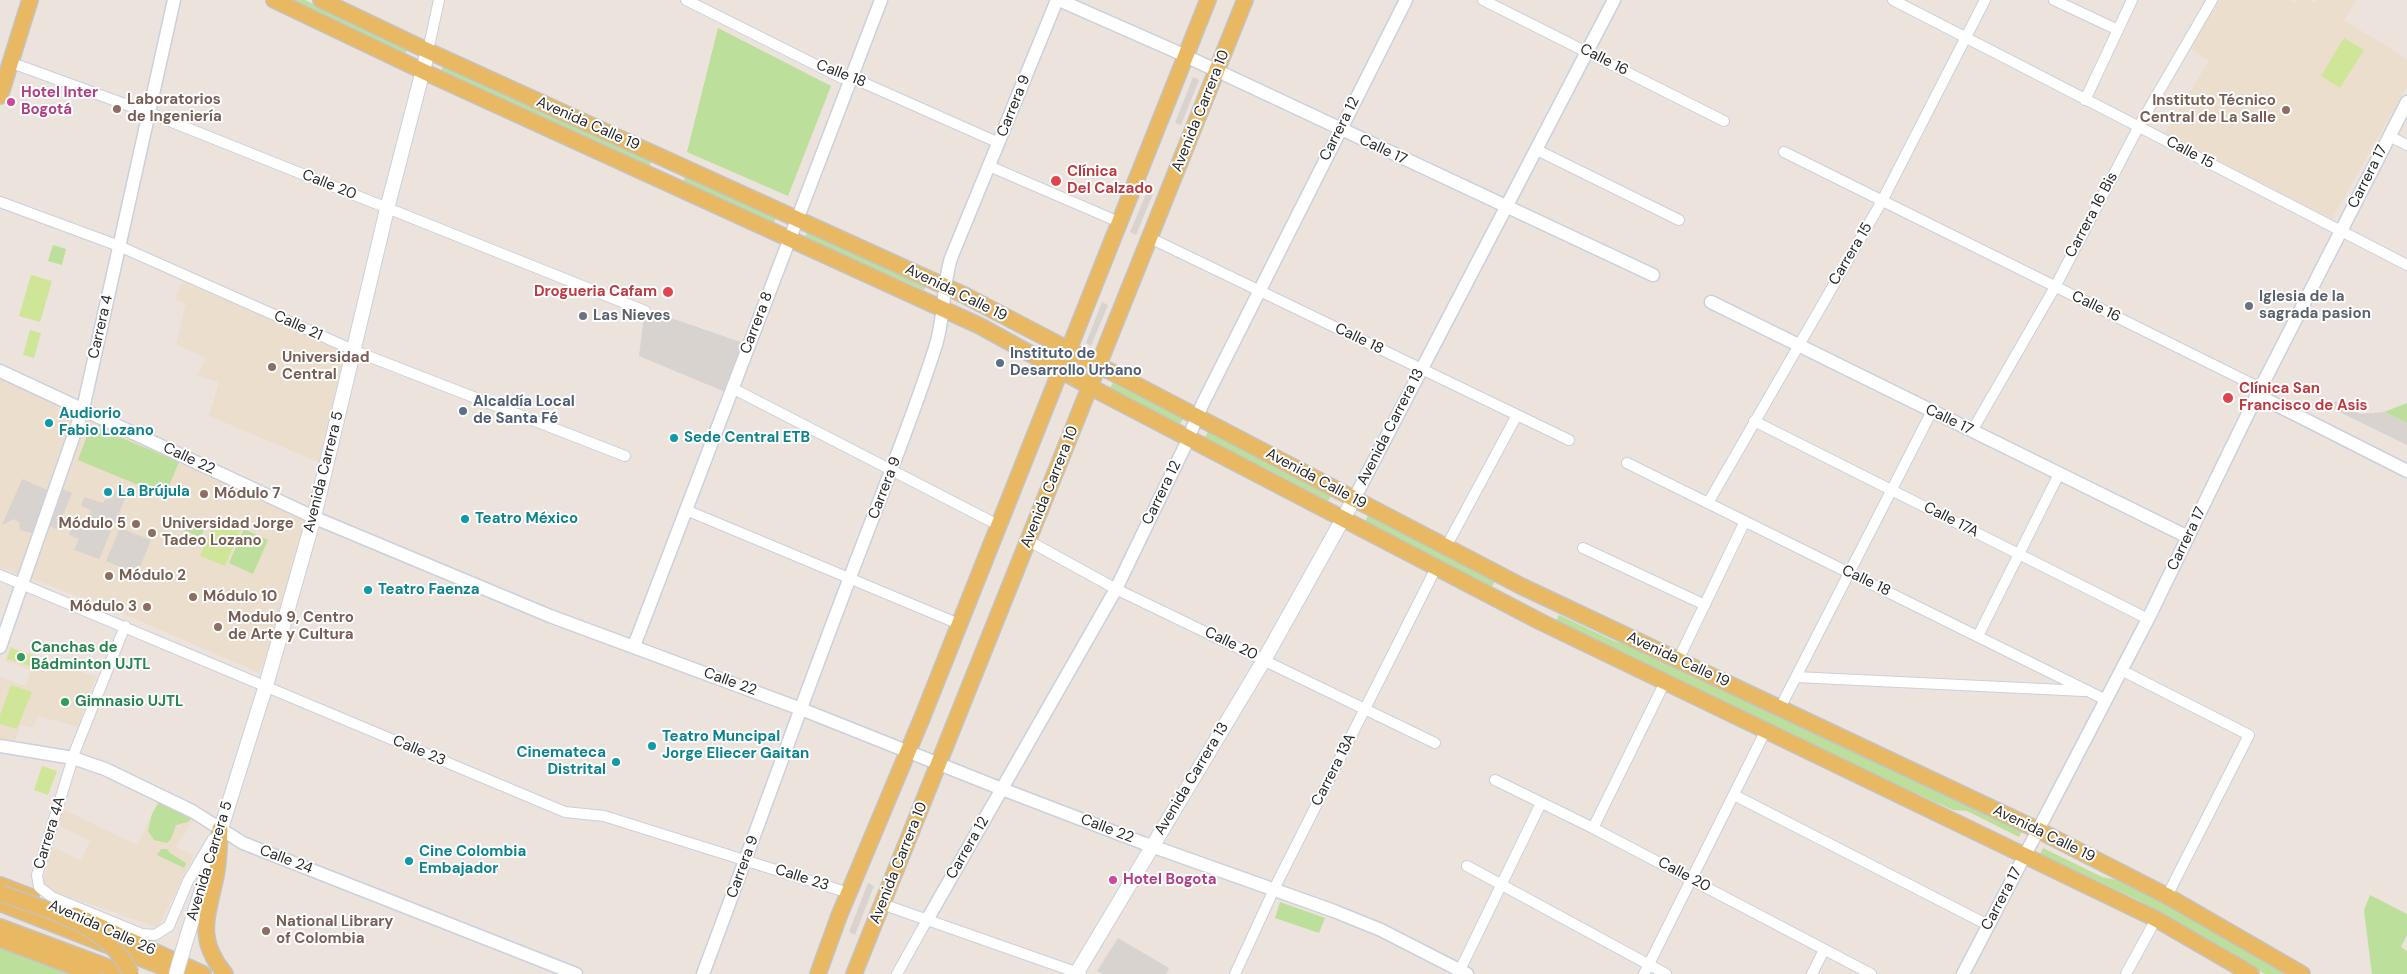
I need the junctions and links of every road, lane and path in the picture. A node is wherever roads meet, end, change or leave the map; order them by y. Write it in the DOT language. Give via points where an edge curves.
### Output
graph roads {
  1 [pos="30,0"];
  2 [pos="174,0"];
  3 [pos="274,0"];
  4 [pos="321,0"];
  5 [pos="439,0"];
  6 [pos="686,0"];
  7 [pos="881,0"];
  8 [pos="1058,0"];
  9 [pos="1208,0"];
  10 [pos="1245,0"];
  11 [pos="1406,0"];
  12 [pos="1484,0"];
  13 [pos="1614,0"];
  14 [pos="1893,0"];
  15 [pos="1985,0"];
  16 [pos="2054,0"];
  17 [pos="2132,0"];
  18 [pos="2212,0"];
  19 [pos="2118,30"];
  20 [pos="1966,36"];
  21 [pos="428,51"];
  22 [pos="1587,52"];
  23 [pos="1186,56"];
  24 [pos="12,63"];
  25 [pos="423,72"];
  26 [pos="1216,72"];
  27 [pos="850,80"];
  28 [pos="0,96"];
  29 [pos="2085,100"];
  30 [pos="2407,102"];
  31 [pos="149,113"];
  32 [pos="1724,121"];
  33 [pos="2139,126"];
  34 [pos="1340,129"];
  35 [pos="2389,136"];
  36 [pos="999,143"];
  37 [pos="2407,145"];
  38 [pos="1537,150"];
  39 [pos="1784,152"];
  40 [pos="989,166"];
  41 [pos="1882,201"];
  42 [pos="0,202"];
  43 [pos="1507,206"];
  44 [pos="387,209"];
  45 [pos="797,218"];
  46 [pos="1679,220"];
  47 [pos="1119,222"];
  48 [pos="2340,231"];
  49 [pos="789,238"];
  50 [pos="1150,238"];
  51 [pos="119,246"];
  52 [pos="2407,265"];
  53 [pos="1653,275"];
  54 [pos="945,286"];
  55 [pos="2055,287"];
  56 [pos="1258,290"];
  57 [pos="1711,302"];
  58 [pos="943,309"];
  59 [pos="645,311"];
  60 [pos="1797,345"];
  61 [pos="353,350"];
  62 [pos="1068,350"];
  63 [pos="1099,366"];
  64 [pos="1421,368"];
  65 [pos="0,371"];
  66 [pos="1060,371"];
  67 [pos="732,388"];
  68 [pos="1090,388"];
  69 [pos="2259,392"];
  70 [pos="83,409"];
  71 [pos="1932,411"];
  72 [pos="1517,415"];
  73 [pos="1196,417"];
  74 [pos="1754,422"];
  75 [pos="1972,431"];
  76 [pos="1188,439"];
  77 [pos="1569,440"];
  78 [pos="625,456"];
  79 [pos="1627,463"];
  80 [pos="2407,464"];
  81 [pos="892,470"];
  82 [pos="2407,471"];
  83 [pos="2059,474"];
  84 [pos="1892,490"];
  85 [pos="1354,499"];
  86 [pos="1708,503"];
  87 [pos="686,510"];
  88 [pos="314,517"];
  89 [pos="1343,520"];
  90 [pos="1745,521"];
  91 [pos="998,525"];
  92 [pos="2188,537"];
  93 [pos="1029,542"];
  94 [pos="1446,547"];
  95 [pos="1583,548"];
  96 [pos="2019,554"];
  97 [pos="1436,568"];
  98 [pos="1849,573"];
  99 [pos="0,575"];
  100 [pos="850,578"];
  101 [pos="21,584"];
  102 [pos="1116,588"];
  103 [pos="1705,605"];
  104 [pos="2148,619"];
  105 [pos="959,624"];
  106 [pos="125,626"];
  107 [pos="1978,636"];
  108 [pos="0,646"];
  109 [pos="634,646"];
  110 [pos="1264,660"];
  111 [pos="1678,660"];
  112 [pos="2121,670"];
  113 [pos="1796,677"];
  114 [pos="1665,682"];
  115 [pos="266,686"];
  116 [pos="2090,692"];
  117 [pos="2106,700"];
  118 [pos="1365,708"];
  119 [pos="1780,708"];
  120 [pos="802,709"];
  121 [pos="1766,730"];
  122 [pos="1435,742"];
  123 [pos="0,746"];
  124 [pos="908,751"];
  125 [pos="73,758"];
  126 [pos="939,764"];
  127 [pos="1495,780"];
  128 [pos="1002,789"];
  129 [pos="1734,795"];
  130 [pos="1541,803"];
  131 [pos="1593,828"];
  132 [pos="220,829"];
  133 [pos="2038,830"];
  134 [pos="1152,846"];
  135 [pos="2025,854"];
  136 [pos="746,860"];
  137 [pos="1467,866"];
  138 [pos="1692,879"];
  139 [pos="0,884"];
  140 [pos="1502,885"];
  141 [pos="1274,890"];
  142 [pos="0,892"];
  143 [pos="849,893"];
  144 [pos="2167,896"];
  145 [pos="0,903"];
  146 [pos="882,904"];
  147 [pos="2156,919"];
  148 [pos="927,920"];
  149 [pos="1988,926"];
  150 [pos="0,927"];
  151 [pos="0,939"];
  152 [pos="1824,950"];
  153 [pos="1646,970"];
  154 [pos="1464,972"];
  155 [pos="569,973"];
  156 [pos="1078,973"];
  157 [pos="94,974"];
  158 [pos="126,974"];
  159 [pos="131,974"];
  160 [pos="176,974"];
  161 [pos="181,974"];
  162 [pos="203,974"];
  163 [pos="225,974"];
  164 [pos="703,974"];
  165 [pos="818,974"];
  166 [pos="854,974"];
  167 [pos="897,974"];
  168 [pos="1235,974"];
  169 [pos="1666,974"];
  170 [pos="1812,974"];
  171 [pos="1871,974"];
  172 [pos="1963,974"];
  173 [pos="2126,974"];
  174 [pos="2251,974"];
  175 [pos="2302,974"];
  1 -- 24 [label="main road"];
  2 -- 31 [label="street, Carrera 4"];
  3 -- 25 [label="main road, Avenida Calle 19"];
  4 -- 21 [label="main road, Avenida Calle 19"];
  5 -- 21 [label="street"];
  6 -- 27 [label="street, Calle 18"];
  7 -- 27 [label="street, Carrera 8"];
  8 -- 23 [label="street, Calle 17"];
  8 -- 36 [label="street, Carrera 9"];
  9 -- 23 [label="main road"];
  10 -- 26 [label="main road, Avenida Carrera 10"];
  11 -- 34 [label="street, Carrera 12"];
  12 -- 22 [label="street, Calle 16"];
  13 -- 22 [label="street, Avenida Carrera 13"];
  14 -- 20 [label="street, Calle 15"];
  15 -- 20 [label="street, Carrera 15"];
  16 -- 19 [label="street"];
  17 -- 19 [label="street"];
  18 -- 33 [label="street, Carrera 16 Bis"];
  19 -- 29 [label="street"];
  20 -- 29 [label="street, Calle 15"];
  20 -- 41 [label="street, Carrera 15"];
  21 -- 25 [label="main road, Avenida Carrera 5"];
  21 -- 45 [label="main road, Avenida Calle 19"];
  22 -- 32 [label="street, Calle 16"];
  22 -- 38 [label="street, Avenida Carrera 13"];
  23 -- 26 [label="street, Calle 17"];
  23 -- 47 [label="main road"];
  24 -- 28 [label="main road"];
  24 -- 31 [label="street, Calle 20"];
  25 -- 44 [label="main road, Avenida Carrera 5"];
  25 -- 49 [label="main road, Avenida Calle 19"];
  26 -- 34 [label="street, Calle 17"];
  26 -- 50 [label="main road, Avenida Carrera 10"];
  27 -- 36 [label="street, Calle 18" via="856,79"];
  27 -- 45 [label="street, Carrera 8"];
  29 -- 33 [label="street, Calle 15"];
  30 -- 35 [label="street, Carrera 17"];
  31 -- 44 [label="street, Calle 20"];
  31 -- 51 [label="street, Carrera 4"];
  33 -- 48 [label="street, Calle 15"];
  33 -- 55 [label="street, Carrera 16 Bis"];
  34 -- 43 [label="street, Calle 17"];
  34 -- 56 [label="street, Carrera 12"];
  35 -- 37 [label="street"];
  35 -- 48 [label="street, Carrera 17"];
  36 -- 40 [label="street, Carrera 9"];
  38 -- 43 [label="street, Avenida Carrera 13"];
  38 -- 46 [label="street"];
  39 -- 41 [label="street, Calle 16"];
  40 -- 47 [label="street"];
  40 -- 54 [label="street, Carrera 9" via="951,258"];
  41 -- 55 [label="street, Calle 16"];
  41 -- 60 [label="street, Carrera 15"];
  42 -- 51 [label="street, Calle 21"];
  43 -- 53 [label="street, Calle 17"];
  43 -- 64 [label="street, Avenida Carrera 13"];
  44 -- 59 [label="street, Calle 20"];
  44 -- 61 [label="main road, Avenida Carrera 5"];
  45 -- 49 [label="street, Carrera 8"];
  45 -- 54 [label="main road, Avenida Calle 19"];
  47 -- 62 [label="main road"];
  48 -- 52 [label="street, Calle 15"];
  48 -- 69 [label="street, Carrera 17"];
  49 -- 58 [label="main road, Avenida Calle 19"];
  49 -- 67 [label="street, Carrera 8"];
  50 -- 56 [label="street, Calle 18"];
  50 -- 63 [label="main road, Avenida Carrera 10"];
  51 -- 61 [label="street, Calle 21"];
  51 -- 70 [label="street, Carrera 4"];
  54 -- 58 [label="street, Carrera 9"];
  54 -- 62 [label="main road, Avenida Calle 19"];
  55 -- 69 [label="street, Calle 16"];
  55 -- 75 [label="street, Carrera 16 Bis"];
  56 -- 64 [label="street, Calle 18"];
  56 -- 73 [label="street, Carrera 12"];
  57 -- 60 [label="street, Calle 17"];
  58 -- 66 [label="main road, Avenida Calle 19"];
  58 -- 81 [label="street, Carrera 9" via="935,348"];
  60 -- 71 [label="street, Calle 17"];
  60 -- 74 [label="street, Carrera 15"];
  61 -- 78 [label="street, Calle 21"];
  61 -- 88 [label="main road, Avenida Carrera 5"];
  62 -- 63 [label="main road, Avenida Calle 19"];
  62 -- 66 [label="main road"];
  63 -- 68 [label="main road, Avenida Carrera 10"];
  63 -- 73 [label="main road, Avenida Calle 19"];
  64 -- 72 [label="street, Calle 18"];
  64 -- 85 [label="street, Avenida Carrera 13"];
  65 -- 70 [label="street, Calle 22"];
  66 -- 68 [label="main road, Avenida Calle 19"];
  66 -- 91 [label="main road"];
  67 -- 81 [label="street"];
  67 -- 87 [label="street, Carrera 8"];
  68 -- 76 [label="main road, Avenida Calle 19"];
  68 -- 93 [label="main road, Avenida Carrera 10"];
  69 -- 80 [label="street, Calle 16"];
  69 -- 82 [label="street, Calle 16"];
  69 -- 92 [label="street, Carrera 17"];
  70 -- 88 [label="street, Calle 22"];
  70 -- 101 [label="street, Carrera 4"];
  71 -- 75 [label="street, Calle 17"];
  71 -- 84 [label="street"];
  72 -- 77 [label="street, Calle 18"];
  72 -- 94 [label="street"];
  73 -- 76 [label="street, Carrera 12"];
  73 -- 85 [label="main road, Avenida Calle 19"];
  74 -- 84 [label="street, Calle 17A"];
  74 -- 86 [label="street, Carrera 15"];
  75 -- 83 [label="street, Calle 17"];
  76 -- 89 [label="main road, Avenida Calle 19"];
  76 -- 102 [label="street, Carrera 12"];
  79 -- 86 [label="street, Calle 18"];
  81 -- 91 [label="street"];
  81 -- 100 [label="street, Carrera 9"];
  83 -- 92 [label="street, Calle 17"];
  83 -- 96 [label="street"];
  84 -- 96 [label="street, Calle 17A"];
  84 -- 98 [label="street"];
  85 -- 89 [label="main road, Avenida Carrera 13"];
  85 -- 94 [label="main road, Avenida Calle 19"];
  86 -- 90 [label="street, Calle 18"];
  87 -- 100 [label="street"];
  87 -- 109 [label="street, Carrera 8"];
  88 -- 109 [label="street, Calle 22" via="550,616"];
  88 -- 115 [label="main road, Avenida Carrera 5"];
  89 -- 97 [label="main road, Avenida Calle 19"];
  89 -- 110 [label="main road, Avenida Carrera 13"];
  90 -- 98 [label="street, Calle 18"];
  90 -- 103 [label="street"];
  91 -- 105 [label="main road"];
  92 -- 104 [label="street, Carrera 17"];
  93 -- 102 [label="street, Calle 20"];
  93 -- 126 [label="main road, Avenida Carrera 10"];
  94 -- 111 [label="main road, Avenida Calle 19"];
  95 -- 103 [label="street"];
  96 -- 104 [label="street, Calle 17A"];
  96 -- 107 [label="street"];
  97 -- 114 [label="main road, Avenida Calle 19"];
  97 -- 118 [label="street, Carrera 13A"];
  98 -- 107 [label="street, Calle 18"];
  98 -- 113 [label="street"];
  99 -- 101 [label="street, Calle 23"];
  100 -- 105 [label="street"];
  100 -- 120 [label="street, Carrera 9"];
  101 -- 106 [label="street, Calle 23"];
  101 -- 108 [label="street, Carrera 4"];
  102 -- 110 [label="street, Calle 20"];
  102 -- 128 [label="street, Carrera 12"];
  103 -- 111 [label="street"];
  104 -- 112 [label="street, Carrera 17"];
  105 -- 124 [label="main road"];
  106 -- 115 [label="street, Calle 23"];
  106 -- 125 [label="street, Carrera 4A"];
  107 -- 116 [label="street, Calle 18"];
  109 -- 120 [label="street, Calle 22"];
  110 -- 118 [label="street, Calle 20"];
  110 -- 134 [label="main road, Avenida Carrera 13"];
  111 -- 119 [label="main road, Avenida Calle 19"];
  112 -- 117 [label="street, Carrera 17"];
  112 -- 144 [label="street" via="2249,735"];
  113 -- 116 [label="street"];
  113 -- 119 [label="street"];
  114 -- 121 [label="main road, Avenida Calle 19"];
  114 -- 131 [label="street"];
  115 -- 132 [label="main road, Avenida Carrera 5"];
  115 -- 136 [label="street, Calle 23" via="565,812 604,816"];
  116 -- 117 [label="street, Calle 18"];
  117 -- 133 [label="street, Carrera 17"];
  118 -- 122 [label="street, Calle 20"];
  118 -- 141 [label="street, Carrera 13A"];
  119 -- 133 [label="main road, Avenida Calle 19"];
  120 -- 124 [label="street, Calle 22"];
  120 -- 136 [label="street, Carrera 9"];
  121 -- 129 [label="street"];
  121 -- 135 [label="main road, Avenida Calle 19"];
  123 -- 125 [label="street, Calle 24"];
  124 -- 126 [label="street, Calle 22"];
  124 -- 143 [label="main road"];
  125 -- 132 [label="street, Calle 24" via="132,780"];
  125 -- 132 [label="street, Carrera 4A" via="37,875 39,887 52,897 142,934 161,933 172,922 188,881"];
  126 -- 128 [label="street, Calle 22"];
  126 -- 146 [label="main road, Avenida Carrera 10"];
  127 -- 130 [label="street, Calle 20"];
  128 -- 134 [label="street, Calle 22"];
  128 -- 148 [label="street, Carrera 12"];
  129 -- 138 [label="street"];
  129 -- 149 [label="street"];
  130 -- 131 [label="street, Calle 20"];
  130 -- 140 [label="street"];
  131 -- 138 [label="street, Calle 20"];
  132 -- 155 [label="street, Calle 24" via="243,843"];
  132 -- 160 [label="main road, Avenida Carrera 5, bridge"];
  132 -- 163 [label="main road" via="206,931 208,948"];
  133 -- 135 [label="street, Carrera 17"];
  133 -- 144 [label="main road, Avenida Calle 19"];
  134 -- 141 [label="street, Calle 22"];
  134 -- 156 [label="main road, Avenida Carrera 13"];
  135 -- 147 [label="main road, Avenida Calle 19"];
  135 -- 149 [label="street, Carrera 17"];
  136 -- 143 [label="street, Calle 23"];
  136 -- 164 [label="street, Carrera 9"];
  137 -- 140 [label="street"];
  138 -- 152 [label="street, Calle 20"];
  138 -- 153 [label="street"];
  139 -- 162 [label="main road, Avenida Calle 26"];
  140 -- 153 [label="street"];
  140 -- 154 [label="street"];
  141 -- 154 [label="street, Calle 22" via="1381,930"];
  141 -- 168 [label="street, Carrera 13A"];
  142 -- 159 [label="main road, bridge" via="95,932 116,950"];
  143 -- 165 [label="main road"];
  144 -- 175 [label="main road, Avenida Calle 19"];
  145 -- 161 [label="main road, Avenida Calle 26"];
  146 -- 148 [label="street"];
  146 -- 166 [label="main road, Avenida Carrera 10"];
  147 -- 173 [label="street"];
  147 -- 174 [label="main road, Avenida Calle 19"];
  148 -- 156 [label="street"];
  148 -- 167 [label="street, Carrera 12"];
  149 -- 172 [label="street, Carrera 17"];
  150 -- 158 [label="main road"];
  151 -- 157 [label="main road"];
  152 -- 170 [label="street"];
  152 -- 171 [label="street, Calle 20"];
  153 -- 169 [label="street"];
}
